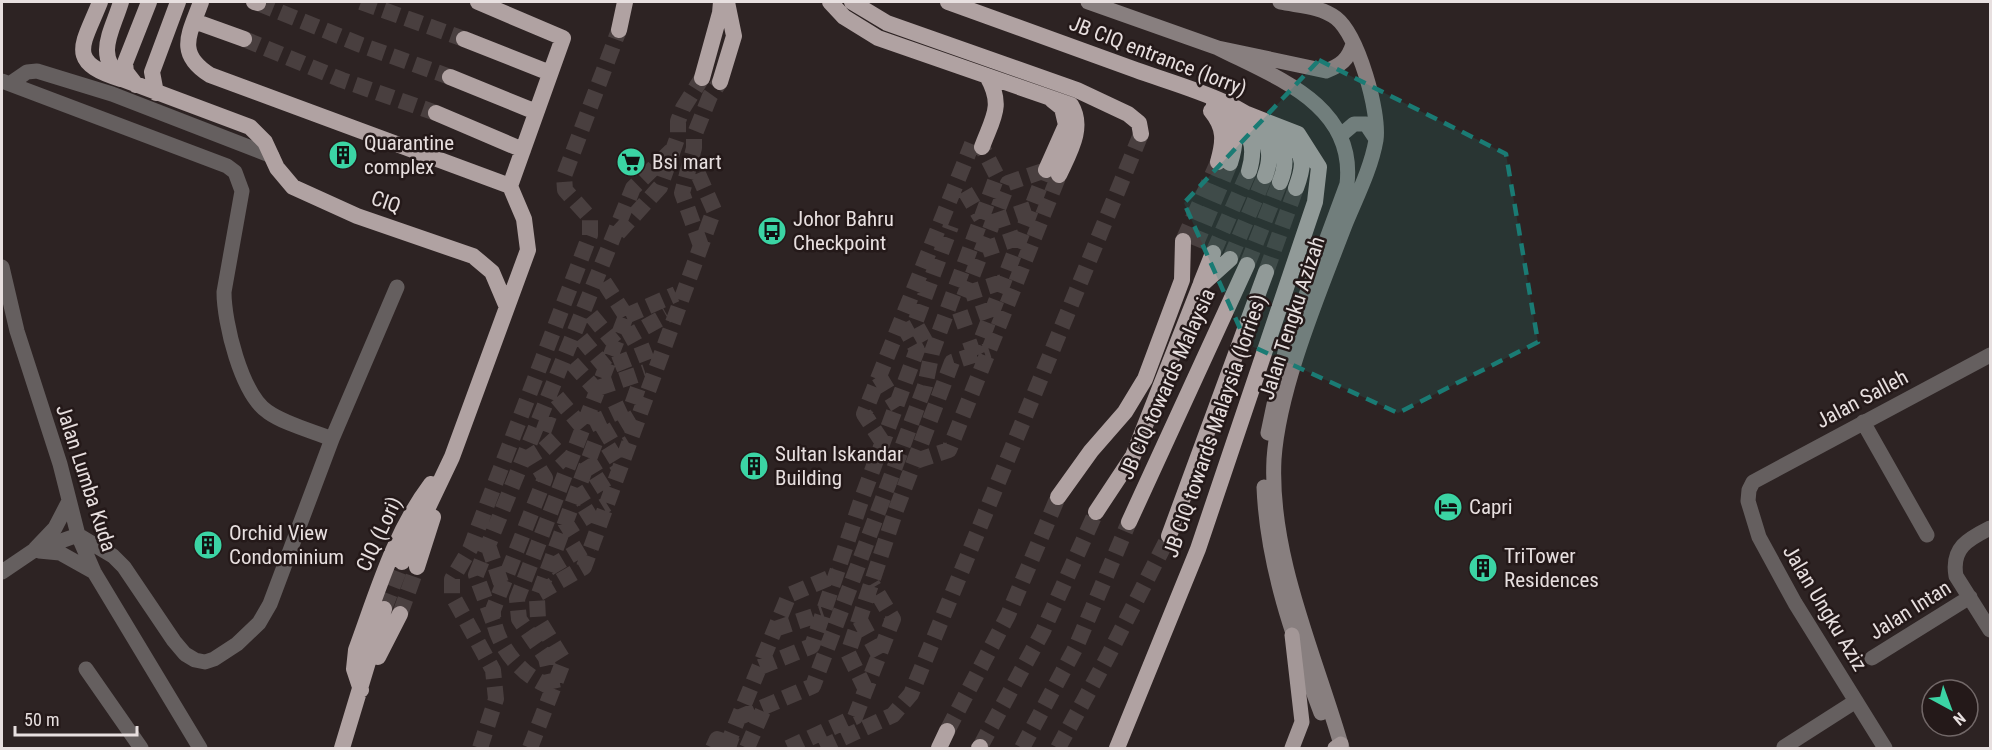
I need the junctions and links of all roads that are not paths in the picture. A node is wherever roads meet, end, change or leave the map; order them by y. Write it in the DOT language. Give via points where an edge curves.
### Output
graph roads {
  1 [pos="100,2"];
  2 [pos="121,2"];
  3 [pos="149,2"];
  4 [pos="178,2"];
  5 [pos="201,2"];
  6 [pos="478,2"];
  7 [pos="721,2"];
  8 [pos="727,2"];
  9 [pos="830,2"];
  10 [pos="852,2"];
  11 [pos="948,2"];
  12 [pos="1088,2"];
  13 [pos="1280,2"];
  14 [pos="194,21"];
  15 [pos="244,39"];
  16 [pos="465,39"];
  17 [pos="1353,44"];
  18 [pos="1218,48"];
  19 [pos="550,73"];
  20 [pos="983,74"];
  21 [pos="450,77"];
  22 [pos="702,78"];
  23 [pos="6,82"];
  24 [pos="129,82"];
  25 [pos="720,82"];
  26 [pos="1193,91"];
  27 [pos="156,93"];
  28 [pos="1238,110"];
  29 [pos="536,112"];
  30 [pos="436,113"];
  31 [pos="1282,127"];
  32 [pos="1141,134"];
  33 [pos="1341,135"];
  34 [pos="1376,139"];
  35 [pos="977,146"];
  36 [pos="523,150"];
  37 [pos="272,156"];
  38 [pos="1224,163"];
  39 [pos="1053,173"];
  40 [pos="510,186"];
  41 [pos="1296,188"];
  42 [pos="1189,243"];
  43 [pos="1213,253"];
  44 [pos="1247,265"];
  45 [pos="2,267"];
  46 [pos="1266,272"];
  47 [pos="1200,286"];
  48 [pos="398,287"];
  49 [pos="1231,297"];
  50 [pos="506,305"];
  51 [pos="1990,355"];
  52 [pos="1863,422"];
  53 [pos="332,439"];
  54 [pos="452,457"];
  55 [pos="1753,482"];
  56 [pos="1059,497"];
  57 [pos="69,501"];
  58 [pos="1096,512"];
  59 [pos="1129,522"];
  60 [pos="1990,528"];
  61 [pos="78,535"];
  62 [pos="1927,535"];
  63 [pos="1169,536"];
  64 [pos="33,551"];
  65 [pos="409,565"];
  66 [pos="2,572"];
  67 [pos="94,572"];
  68 [pos="1970,597"];
  69 [pos="392,612"];
  70 [pos="1990,630"];
  71 [pos="1292,635"];
  72 [pos="1872,658"];
  73 [pos="86,669"];
  74 [pos="361,690"];
  75 [pos="1856,700"];
  76 [pos="947,731"];
  77 [pos="1337,747"];
  78 [pos="1784,747"];
  79 [pos="141,748"];
  80 [pos="200,748"];
  81 [pos="342,748"];
  82 [pos="939,748"];
  83 [pos="1117,748"];
  84 [pos="1292,748"];
  85 [pos="1886,748"];
  1 -- 24 [label="highway, CIQ" via="82,47 83,56 99,72"];
  2 -- 24 [label="highway" via="105,53 111,70"];
  3 -- 24 [label="highway" via="125,63"];
  4 -- 27 [label="highway" via="152,72"];
  5 -- 14 [label="highway"];
  6 -- 19 [label="highway" via="563,38"];
  7 -- 22 [label="highway"];
  8 -- 25 [label="highway" via="734,36"];
  9 -- 20 [label="highway" via="844,17 878,38"];
  10 -- 32 [label="highway" via="887,23 1077,90 1128,114 1139,123"];
  11 -- 26 [label="highway, JB CIQ entrance (lorry)"];
  12 -- 18 [label="main road"];
  13 -- 17 [label="main road, Jalan Tengku Azizah" via="1329,13 1344,25"];
  14 -- 15 [label="highway"];
  14 -- 40 [label="highway" via="187,41 188,53 192,62 210,75"];
  16 -- 19 [label="highway"];
  17 -- 18 [label="main road" via="1348,58 1326,71"];
  17 -- 34 [label="main road, Jalan Tengku Azizah" via="1372,96"];
  18 -- 33 [label="main road, Jalan Tengku Azizah" via="1312,100"];
  19 -- 29 [label="highway"];
  20 -- 35 [label="highway" via="988,99"];
  20 -- 39 [label="highway" via="1071,105 1077,128"];
  21 -- 29 [label="highway"];
  23 -- 37 [label="street" via="37,71 112,94"];
  23 -- 53 [label="street" via="235,172 242,191 224,308 246,380 268,412"];
  24 -- 27 [label="highway, CIQ"];
  26 -- 28 [label="highway, JB CIQ entrance (lorry)"];
  26 -- 38 [label="highway" via="1222,127"];
  27 -- 37 [label="highway, CIQ" via="250,127"];
  28 -- 28 [label="highway" via="1264,176 1285,168 1284,150 1274,135"];
  28 -- 31 [label="highway, JB CIQ towards Malaysia (lorries)"];
  29 -- 36 [label="highway"];
  30 -- 36 [label="highway"];
  31 -- 41 [label="highway" via="1302,156"];
  31 -- 83 [label="highway, JB CIQ towards Malaysia (lorries)" via="1299,134 1320,167 1315,202 1198,549"];
  33 -- 34 [label="main road" via="1354,124 1366,124"];
  33 -- 71 [label="main road, Jalan Tengku Azizah" via="1349,164 1347,184 1285,352 1266,447 1265,514"];
  34 -- 77 [label="main road, Jalan Tengku Azizah" via="1296,361 1275,456 1273,495 1284,552"];
  36 -- 40 [label="highway"];
  37 -- 50 [label="highway, CIQ" via="293,187 357,216 472,256 492,272"];
  40 -- 50 [label="highway" via="524,219 528,250"];
  42 -- 56 [label="highway" via="1182,280 1145,378 1125,412"];
  43 -- 47 [label="highway, JB CIQ towards Malaysia (lorries)"];
  44 -- 49 [label="highway, JB CIQ towards Malaysia"];
  45 -- 57 [label="street, Jalan Lumba Kuda" via="17,332"];
  46 -- 63 [label="highway, JB CIQ towards Malaysia (lorries)"];
  47 -- 49 [label="highway, JB CIQ towards Malaysia (lorries)" via="1230,259"];
  47 -- 58 [label="highway, JB CIQ towards Malaysia (lorries)" via="1133,456"];
  48 -- 53 [label="street"];
  49 -- 59 [label="highway, JB CIQ towards Malaysia"];
  50 -- 54 [label="highway"];
  51 -- 52 [label="street, Jalan Salleh"];
  52 -- 55 [label="street, Jalan Salleh"];
  52 -- 62 [label="street"];
  53 -- 61 [label="street" via="270,604 249,634 214,659 205,662 185,654 124,567"];
  54 -- 65 [label="highway"];
  54 -- 74 [label="highway, CIQ (Lori)" via="417,503 398,538 356,650 354,669"];
  55 -- 75 [label="street, Jalan Ungku Aziz" via="1748,501 1760,537 1795,603"];
  57 -- 61 [label="street, Jalan Lumba Kuda"];
  57 -- 64 [label="street" via="55,528"];
  60 -- 68 [label="street, Jalan Intan" via="1964,541 1955,557 1956,576"];
  61 -- 64 [label="street"];
  61 -- 67 [label="street, Jalan Lumba Kuda"];
  64 -- 66 [label="street"];
  64 -- 67 [label="street" via="60,553"];
  67 -- 80 [label="street, Jalan Lumba Kuda"];
  68 -- 70 [label="street, Jalan Intan"];
  68 -- 72 [label="street, Jalan Intan"];
  69 -- 74 [label="highway"];
  71 -- 77 [label="main road, Jalan Tengku Azizah"];
  71 -- 84 [label="main road" via="1302,722"];
  73 -- 79 [label="street"];
  74 -- 81 [label="highway"];
  75 -- 78 [label="street"];
  75 -- 85 [label="street, Jalan Ungku Aziz"];
  76 -- 82 [label="highway"];
}
